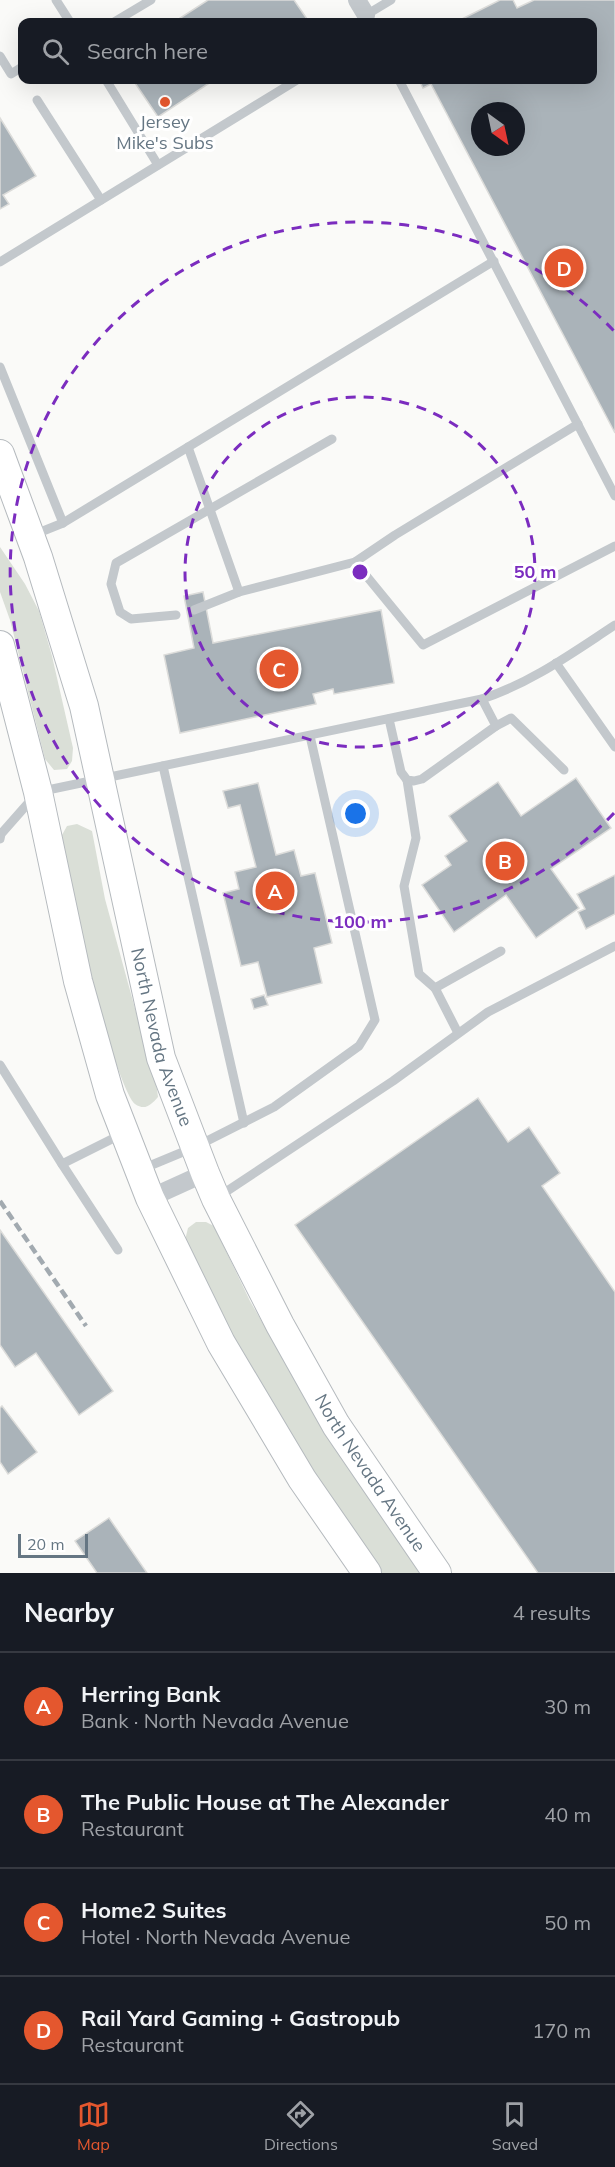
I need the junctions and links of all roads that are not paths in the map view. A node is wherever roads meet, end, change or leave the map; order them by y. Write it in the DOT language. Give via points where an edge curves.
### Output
graph roads {
  1 [pos="70,0"];
  2 [pos="151,0"];
  3 [pos="391,0"];
  4 [pos="58,3"];
  5 [pos="363,15"];
  6 [pos="67,18"];
  7 [pos="121,18"];
  8 [pos="0,56"];
  9 [pos="18,70"];
  10 [pos="108,84"];
  11 [pos="290,84"];
  12 [pos="401,84"];
  13 [pos="37,100"];
  14 [pos="158,165"];
  15 [pos="101,200"];
  16 [pos="494,261"];
  17 [pos="0,262"];
  18 [pos="0,367"];
  19 [pos="578,424"];
  20 [pos="333,439"];
  21 [pos="188,447"];
  22 [pos="0,454"];
  23 [pos="615,496"];
  24 [pos="210,509"];
  25 [pos="63,523"];
  26 [pos="30,536"];
  27 [pos="615,546"];
  28 [pos="355,562"];
  29 [pos="239,592"];
  30 [pos="194,610"];
  31 [pos="176,615"];
  32 [pos="615,625"];
  33 [pos="0,645"];
  34 [pos="556,663"];
  35 [pos="482,699"];
  36 [pos="389,719"];
  37 [pos="496,726"];
  38 [pos="310,736"];
  39 [pos="615,747"];
  40 [pos="163,766"];
  41 [pos="564,770"];
  42 [pos="99,779"];
  43 [pos="406,780"];
  44 [pos="38,792"];
  45 [pos="0,835"];
  46 [pos="615,946"];
  47 [pos="501,951"];
  48 [pos="435,988"];
  49 [pos="459,1033"];
  50 [pos="0,1065"];
  51 [pos="244,1123"];
  52 [pos="125,1132"];
  53 [pos="200,1160"];
  54 [pos="62,1164"];
  55 [pos="140,1170"];
  56 [pos="150,1198"];
  57 [pos="216,1199"];
  58 [pos="118,1250"];
  59 [pos="367,1573"];
  60 [pos="437,1573"];
  1 -- 4 [label="lane"];
  2 -- 7 [label="lane"];
  3 -- 5 [label="lane"];
  4 -- 6 [label="lane"];
  8 -- 9 [label="lane" via="11,74"];
  10 -- 14 [label="lane"];
  11 -- 14 [label="lane"];
  12 -- 16 [label="lane"];
  13 -- 15 [label="lane"];
  14 -- 15 [label="lane"];
  15 -- 17 [label="lane"];
  16 -- 19 [label="lane"];
  16 -- 21 [label="lane"];
  18 -- 25 [label="lane"];
  19 -- 23 [label="lane"];
  19 -- 28 [label="lane"];
  20 -- 24 [label="lane"];
  21 -- 24 [label="lane"];
  21 -- 25 [label="lane"];
  22 -- 26 [label="main road, North Nevada Avenue"];
  24 -- 29 [label="lane"];
  24 -- 31 [label="lane" via="116,563 111,584 120,612 131,619"];
  25 -- 26 [label="lane"];
  26 -- 42 [label="main road, North Nevada Avenue" via="84,706"];
  27 -- 28 [label="lane" via="423,645"];
  28 -- 29 [label="lane"];
  29 -- 30 [label="lane"];
  32 -- 34 [label="lane"];
  33 -- 44 [label="main road"];
  34 -- 35 [label="lane" via="509,690"];
  34 -- 39 [label="lane"];
  35 -- 36 [label="lane"];
  35 -- 37 [label="lane"];
  36 -- 38 [label="lane"];
  36 -- 43 [label="lane"];
  37 -- 41 [label="lane" via="511,718"];
  37 -- 43 [label="lane" via="422,779"];
  38 -- 40 [label="lane"];
  38 -- 51 [label="lane" via="375,1020 359,1046 274,1107"];
  40 -- 42 [label="lane"];
  40 -- 51 [label="lane"];
  42 -- 44 [label="lane"];
  42 -- 53 [label="main road, North Nevada Avenue" via="161,1058"];
  43 -- 48 [label="lane" via="416,838 404,886 419,974"];
  44 -- 45 [label="lane"];
  44 -- 52 [label="main road" via="78,981 110,1095"];
  46 -- 49 [label="lane" via="488,1012"];
  47 -- 48 [label="lane"];
  48 -- 49 [label="lane"];
  49 -- 57 [label="lane"];
  50 -- 54 [label="lane"];
  51 -- 53 [label="lane"];
  52 -- 54 [label="lane"];
  52 -- 55 [label="main road"];
  53 -- 55 [label="lane"];
  53 -- 56 [label="street"];
  53 -- 57 [label="main road, North Nevada Avenue"];
  54 -- 58 [label="lane"];
  55 -- 56 [label="main road"];
  56 -- 59 [label="main road" via="221,1343 302,1479"];
  57 -- 60 [label="main road, North Nevada Avenue" via="336,1425"];
}
